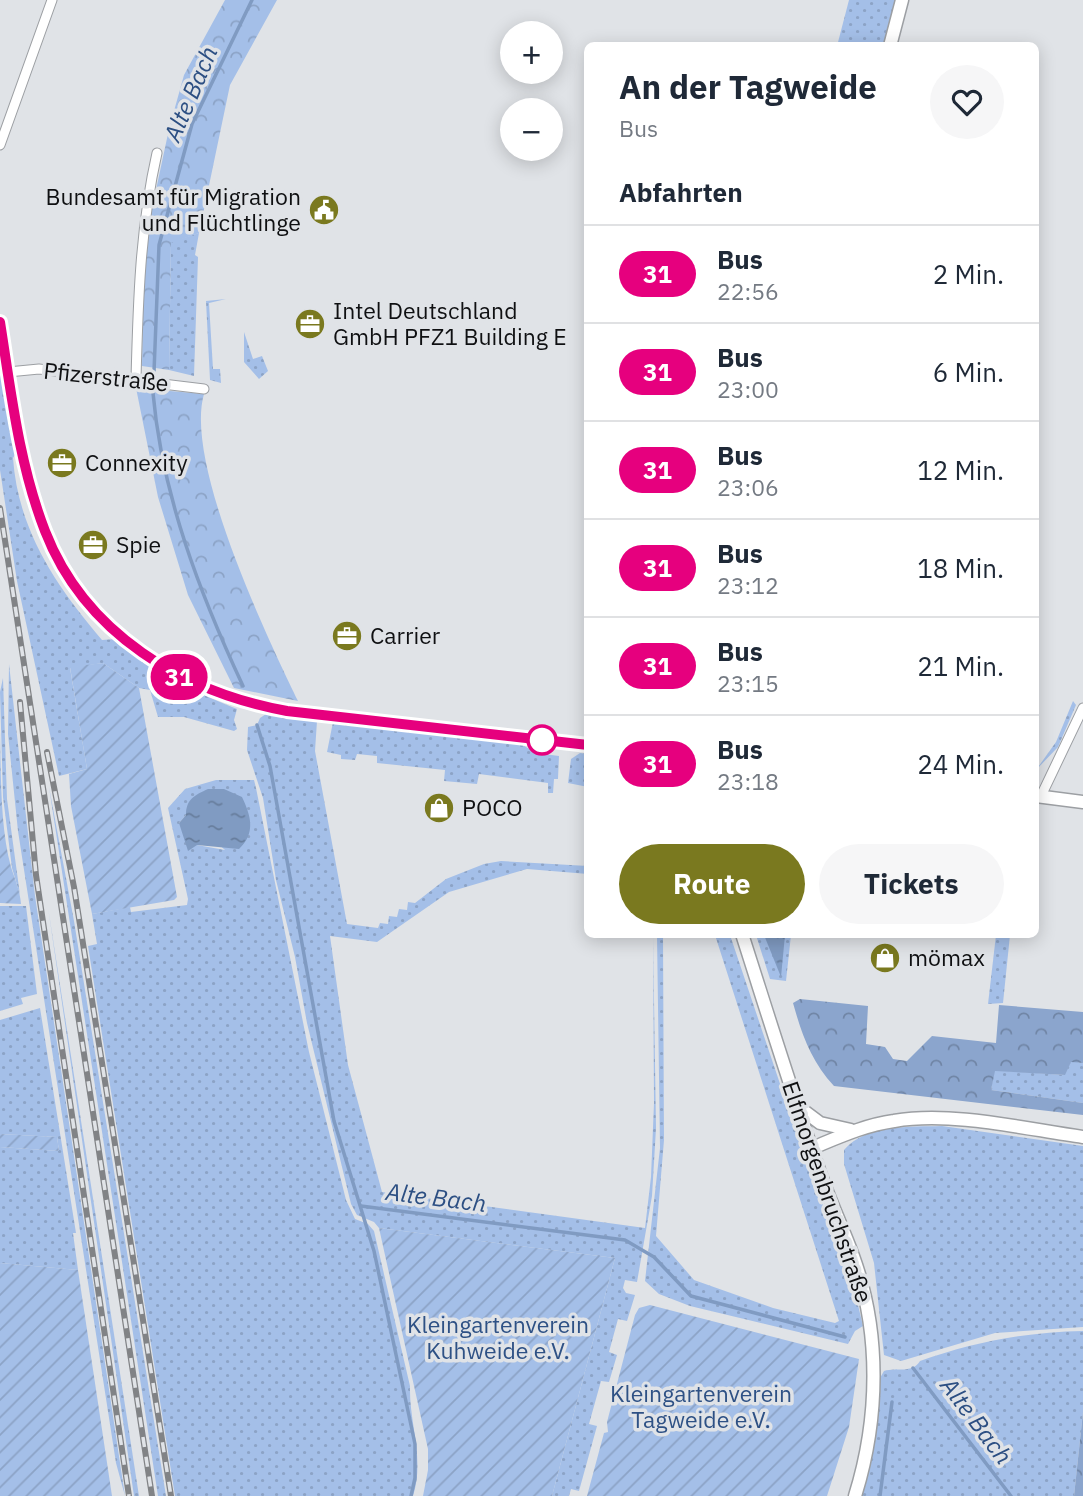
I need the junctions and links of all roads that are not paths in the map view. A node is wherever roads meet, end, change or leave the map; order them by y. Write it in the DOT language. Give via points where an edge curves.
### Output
graph roads {
  1 [pos="52,0"];
  2 [pos="902,0"];
  3 [pos="891,42"];
  4 [pos="0,145"];
  5 [pos="157,153"];
  6 [pos="0,322"];
  7 [pos="8,372"];
  8 [pos="136,379"];
  9 [pos="204,389"];
  10 [pos="1083,708"];
  11 [pos="584,745"];
  12 [pos="1039,794"];
  13 [pos="1039,796"];
  14 [pos="1083,802"];
  15 [pos="743,938"];
  16 [pos="800,1108"];
  17 [pos="855,1131"];
  18 [pos="1083,1137"];
  19 [pos="812,1148"];
  20 [pos="855,1496"];
  1 -- 4 [label="street"];
  2 -- 3 [label="main road"];
  5 -- 8 [label="street" via="141,242"];
  6 -- 7 [label="street"];
  7 -- 8 [label="street, Pfizerstraße" via="39,369"];
  7 -- 11 [label="street" via="25,465 46,534 88,600 154,663 248,704"];
  8 -- 9 [label="street, Pfizerstraße"];
  10 -- 12 [label="street"];
  13 -- 14 [label="main road"];
  15 -- 16 [label="main road, Elfmorgenbruchstraße"];
  16 -- 17 [label="main road" via="825,1125"];
  16 -- 19 [label="main road, Elfmorgenbruchstraße"];
  17 -- 18 [label="main road" via="896,1120 929,1118"];
  17 -- 19 [label="main road"];
  19 -- 20 [label="main road, Elfmorgenbruchstraße" via="853,1256 871,1335 871,1416"];
}
